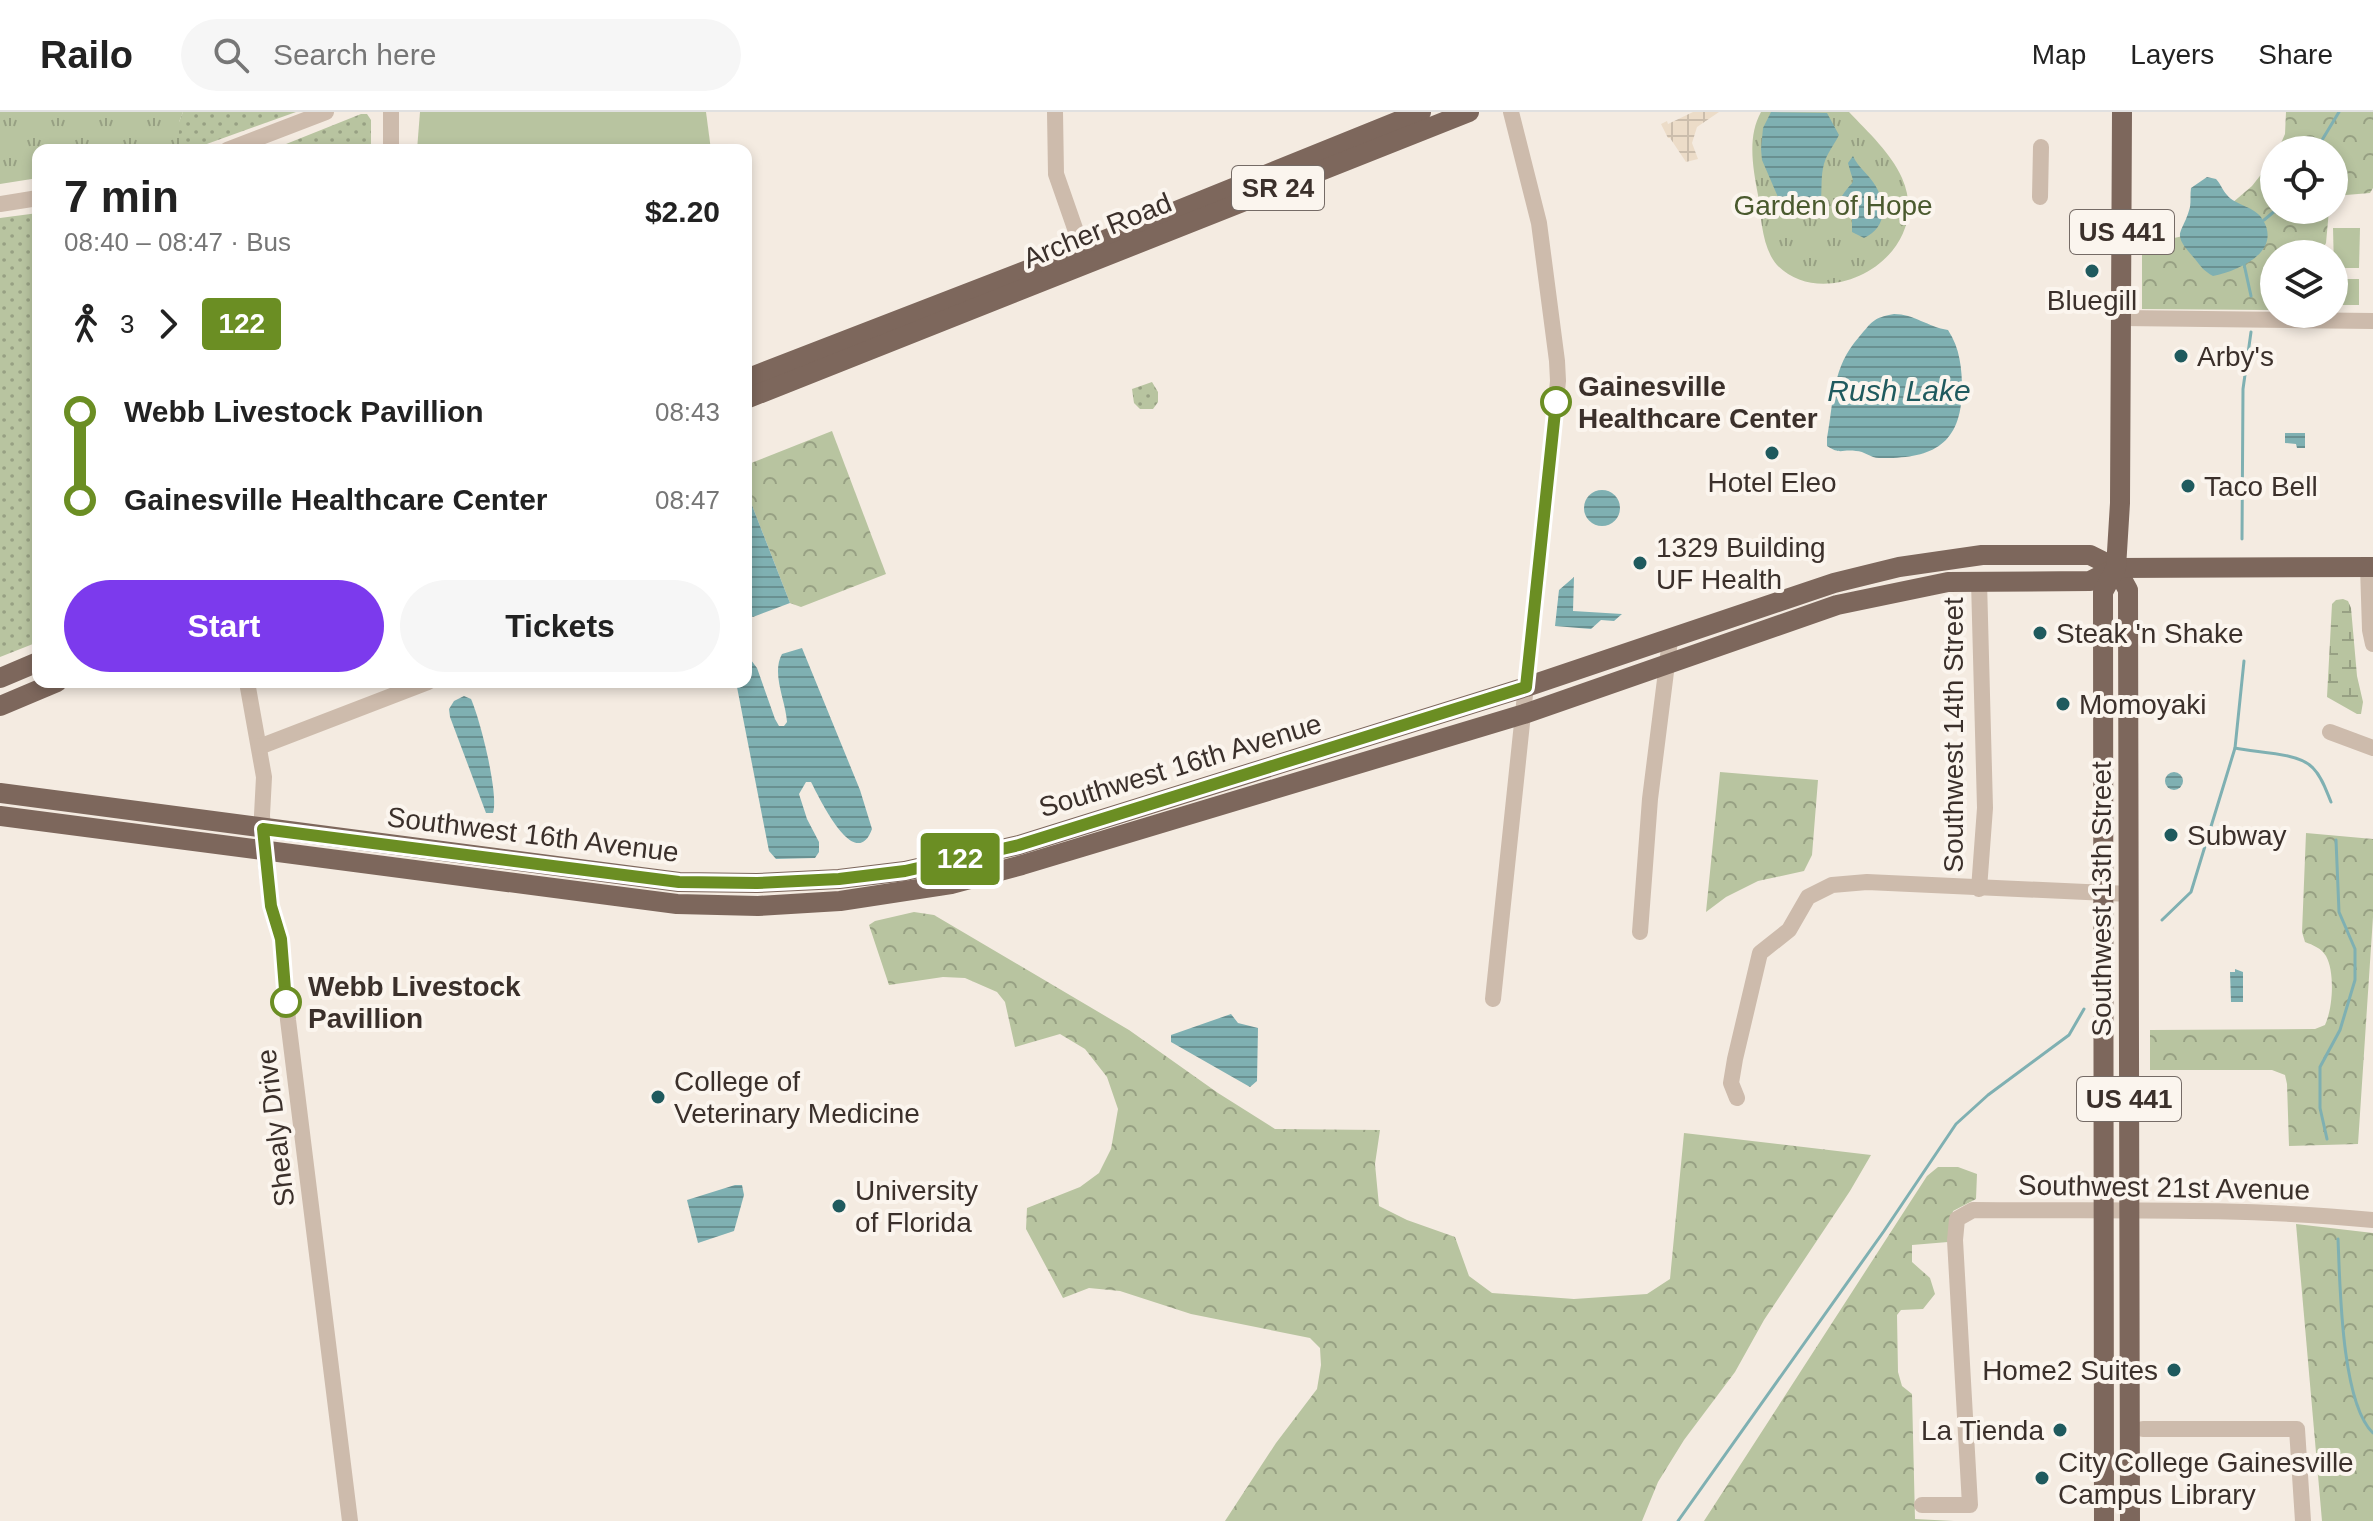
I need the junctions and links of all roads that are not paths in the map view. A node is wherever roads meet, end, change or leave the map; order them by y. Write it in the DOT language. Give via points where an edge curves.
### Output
graph roads {
  1 [pos="326,112"];
  2 [pos="391,112"];
  3 [pos="1055,112"];
  4 [pos="1421,112"];
  5 [pos="1469,112"];
  6 [pos="1511,112"];
  7 [pos="2122,112"];
  8 [pos="243,144"];
  9 [pos="391,144"];
  10 [pos="2041,147"];
  11 [pos="2040,197"];
  12 [pos="32,199"];
  13 [pos="0,204"];
  14 [pos="1085,257"];
  15 [pos="2123,318"];
  16 [pos="2373,321"];
  17 [pos="752,377"];
  18 [pos="752,396"];
  19 [pos="2370,567"];
  20 [pos="2116,568"];
  21 [pos="1979,581"];
  22 [pos="1670,640"];
  23 [pos="2373,644"];
  24 [pos="1667,663"];
  25 [pos="32,665"];
  26 [pos="0,678"];
  27 [pos="1526,687"];
  28 [pos="43,688"];
  29 [pos="248,688"];
  30 [pos="412,688"];
  31 [pos="0,706"];
  32 [pos="1524,714"];
  33 [pos="2330,732"];
  34 [pos="259,747"];
  35 [pos="2373,748"];
  36 [pos="0,793"];
  37 [pos="0,816"];
  38 [pos="264,839"];
  39 [pos="1979,889"];
  40 [pos="2103,894"];
  41 [pos="2129,894"];
  42 [pos="1640,932"];
  43 [pos="1493,999"];
  44 [pos="1737,1098"];
  45 [pos="2129,1209"];
  46 [pos="2104,1210"];
  47 [pos="2373,1220"];
  48 [pos="2104,1429"];
  49 [pos="2136,1429"];
  50 [pos="2104,1457"];
  51 [pos="1922,1505"];
  52 [pos="350,1521"];
  53 [pos="2104,1521"];
  54 [pos="2119,1521"];
  55 [pos="2130,1521"];
  56 [pos="2303,1521"];
  1 -- 8 [label="street"];
  2 -- 9 [label="street"];
  3 -- 14 [label="street" via="1056,174"];
  4 -- 14 [label="main road, Archer Road / SR 24"];
  5 -- 14 [label="main road, Archer Road / SR 24"];
  6 -- 27 [label="street" via="1539,223 1557,361"];
  7 -- 15 [label="main road, Southwest 13th Street / US 441"];
  10 -- 11 [label="street"];
  12 -- 13 [label="street"];
  14 -- 17 [label="main road, Archer Road / SR 24"];
  14 -- 18 [label="main road, Archer Road / SR 24"];
  15 -- 16 [label="street"];
  15 -- 20 [label="main road, Southwest 13th Street / US 441"];
  19 -- 20 [label="main road, Southwest 16th Avenue"];
  19 -- 23 [label="street"];
  20 -- 21 [label="main road, Southwest 16th Avenue" via="2090,581"];
  20 -- 22 [label="main road, Southwest 16th Avenue" via="2090,555 1938,560 1834,583"];
  20 -- 40 [label="main road, Southwest 13th Street / US 441" via="2103,592"];
  20 -- 41 [label="main road, Southwest 13th Street / US 441" via="2128,590"];
  21 -- 24 [label="main road, Southwest 16th Avenue" via="1931,585 1837,605"];
  21 -- 39 [label="street, Southwest 14th Street" via="1985,808"];
  22 -- 24 [label="street"];
  22 -- 27 [label="main road, Southwest 16th Avenue"];
  24 -- 32 [label="main road, Southwest 16th Avenue"];
  24 -- 42 [label="street"];
  25 -- 26 [label="main road"];
  27 -- 32 [label="street"];
  27 -- 38 [label="main road, Southwest 16th Avenue" via="1019,845 905,871 839,879 679,882"];
  28 -- 31 [label="main road"];
  29 -- 34 [label="street, Shealy Drive"];
  30 -- 34 [label="street"];
  32 -- 38 [label="main road, Southwest 16th Avenue" via="1022,865 918,890 840,901 677,904"];
  32 -- 43 [label="street"];
  33 -- 35 [label="street"];
  34 -- 38 [label="street, Shealy Drive"];
  36 -- 38 [label="main road, Southwest 16th Avenue"];
  37 -- 38 [label="main road, Southwest 16th Avenue"];
  38 -- 52 [label="street, Shealy Drive" via="271,906 281,939"];
  39 -- 40 [label="street"];
  39 -- 44 [label="street" via="1867,882 1832,885 1808,897 1789,930 1760,953 1731,1083"];
  40 -- 41 [label="street"];
  40 -- 46 [label="main road, Southwest 13th Street / US 441"];
  41 -- 45 [label="main road, Southwest 13th Street / US 441"];
  45 -- 46 [label="street, Southwest 21st Avenue"];
  45 -- 47 [label="street, Southwest 21st Avenue"];
  45 -- 49 [label="main road, Southwest 13th Street / US 441"];
  46 -- 48 [label="main road, Southwest 13th Street / US 441"];
  46 -- 51 [label="street, Southwest 21st Avenue" via="1973,1210 1957,1219 1970,1505"];
  48 -- 49 [label="main road"];
  48 -- 50 [label="main road, Southwest 13th Street / US 441"];
  49 -- 55 [label="main road, Southwest 13th Street / US 441"];
  49 -- 56 [label="street" via="2297,1429"];
  50 -- 53 [label="main road, Southwest 13th Street / US 441"];
  50 -- 54 [label="main road" via="2112,1467"];
}
